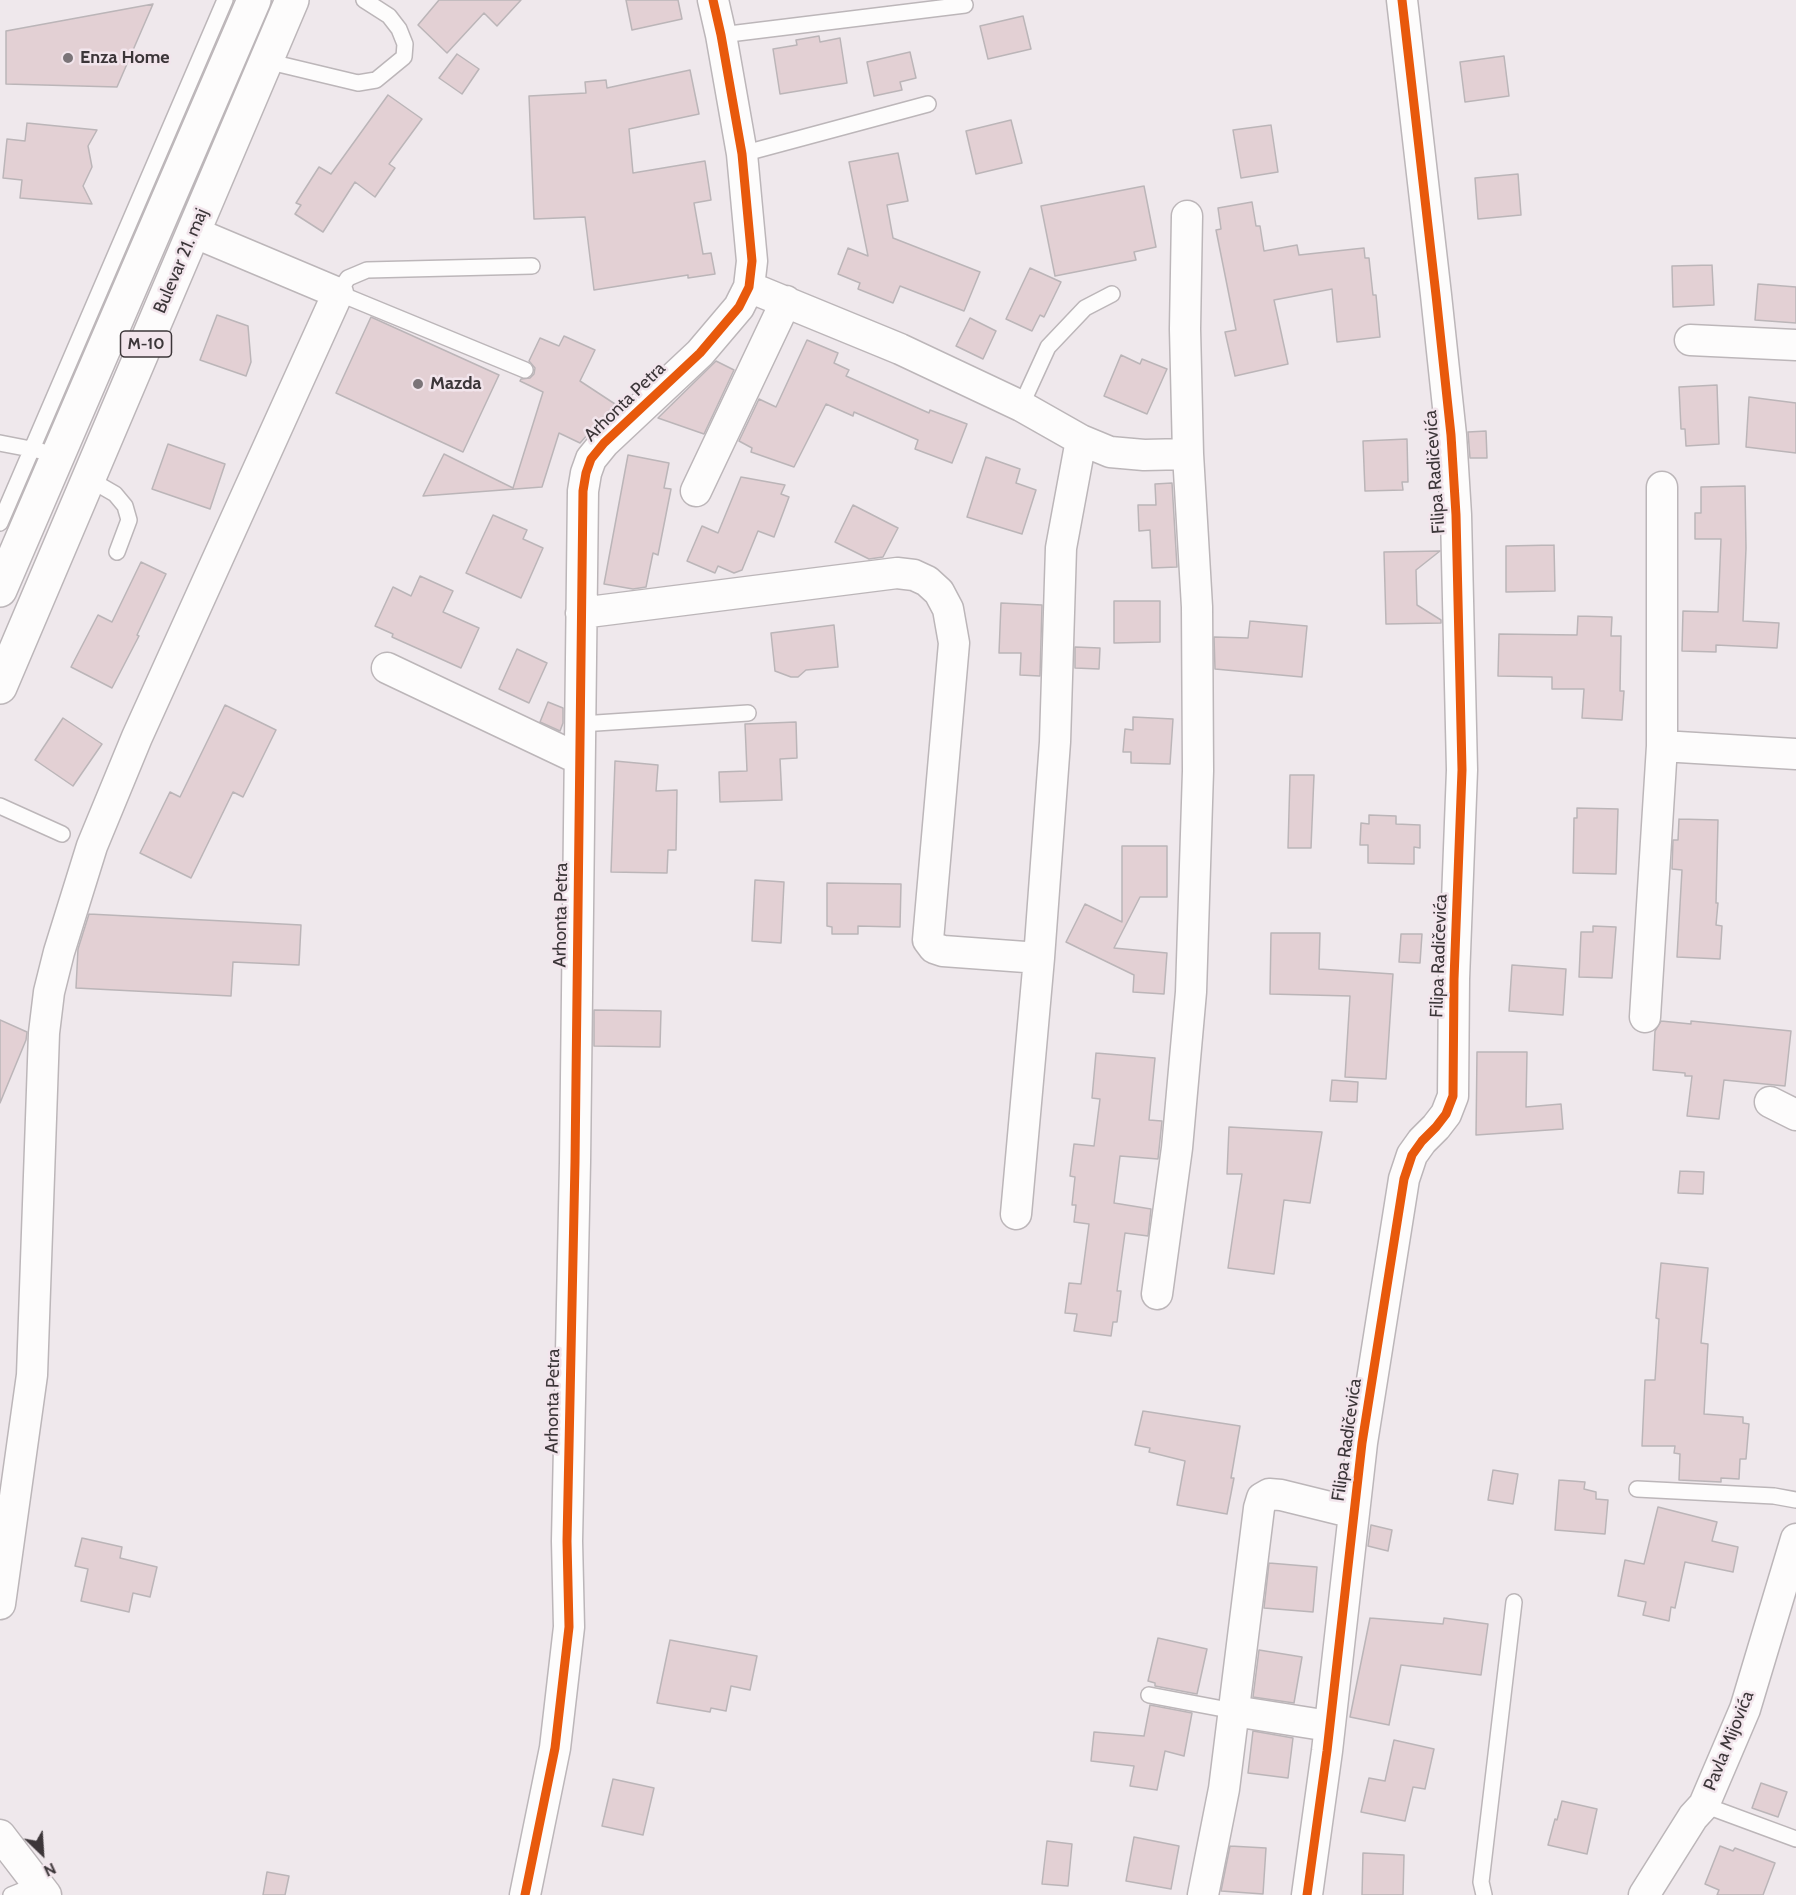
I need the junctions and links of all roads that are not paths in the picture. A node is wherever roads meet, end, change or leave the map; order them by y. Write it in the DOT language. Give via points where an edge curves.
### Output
graph roads {
  1 [pos="225,0"];
  2 [pos="254,0"];
  3 [pos="292,0"];
  4 [pos="364,0"];
  5 [pos="713,0"];
  6 [pos="1402,0"];
  7 [pos="965,5"];
  8 [pos="721,35"];
  9 [pos="266,61"];
  10 [pos="928,104"];
  11 [pos="742,154"];
  12 [pos="1187,216"];
  13 [pos="193,232"];
  14 [pos="532,266"];
  15 [pos="749,287"];
  16 [pos="338,293"];
  17 [pos="1112,294"];
  18 [pos="786,301"];
  19 [pos="1690,340"];
  20 [pos="1796,345"];
  21 [pos="525,369"];
  22 [pos="1021,405"];
  23 [pos="1081,440"];
  24 [pos="0,443"];
  25 [pos="46,451"];
  26 [pos="1188,454"];
  27 [pos="88,479"];
  28 [pos="1662,487"];
  29 [pos="696,491"];
  30 [pos="0,523"];
  31 [pos="117,552"];
  32 [pos="4,572"];
  33 [pos="581,613"];
  34 [pos="387,668"];
  35 [pos="0,687"];
  36 [pos="748,713"];
  37 [pos="581,724"];
  38 [pos="1662,746"];
  39 [pos="1796,754"];
  40 [pos="579,759"];
  41 [pos="0,806"];
  42 [pos="62,834"];
  43 [pos="1040,958"];
  44 [pos="1645,1017"];
  45 [pos="1016,1214"];
  46 [pos="1157,1294"];
  47 [pos="1637,1489"];
  48 [pos="1796,1500"];
  49 [pos="1354,1513"];
  50 [pos="1796,1539"];
  51 [pos="1514,1602"];
  52 [pos="0,1604"];
  53 [pos="1149,1695"];
  54 [pos="1233,1711"];
  55 [pos="1329,1725"];
  56 [pos="1704,1805"];
  57 [pos="0,1835"];
  58 [pos="1796,1839"];
  59 [pos="42,1890"];
  60 [pos="11,1895"];
  61 [pos="525,1895"];
  62 [pos="1203,1895"];
  63 [pos="1307,1895"];
  64 [pos="1484,1895"];
  65 [pos="1644,1895"];
  1 -- 25 [label="lane"];
  2 -- 25 [label="main road, Bulevar 21. maj / M-10"];
  3 -- 9 [label="main road, Bulevar 21. maj / M-10"];
  4 -- 9 [label="lane" via="389,16 405,44 404,57 375,80 358,83"];
  5 -- 8 [label="street, Arhonta Petra"];
  6 -- 49 [label="street, Filipa Radičevića" via="1435,283 1456,515 1462,770 1453,1096 1446,1114 1412,1155 1404,1179"];
  7 -- 8 [label="lane"];
  8 -- 11 [label="street, Arhonta Petra"];
  9 -- 13 [label="main road, Bulevar 21. maj / M-10"];
  10 -- 11 [label="lane"];
  11 -- 15 [label="street, Arhonta Petra" via="752,261"];
  12 -- 26 [label="street"];
  13 -- 16 [label="street"];
  13 -- 27 [label="main road, Bulevar 21. maj / M-10"];
  14 -- 16 [label="lane" via="367,270 348,279"];
  15 -- 18 [label="street"];
  15 -- 33 [label="street, Arhonta Petra" via="739,307 700,353 591,459 583,491"];
  16 -- 21 [label="lane"];
  16 -- 52 [label="street" via="136,737 92,846 59,952 44,1033 32,1375"];
  17 -- 22 [label="lane" via="1085,308 1048,347"];
  18 -- 22 [label="street"];
  18 -- 29 [label="street"];
  19 -- 20 [label="street"];
  22 -- 23 [label="street"];
  23 -- 26 [label="street" via="1110,452"];
  23 -- 43 [label="street" via="1061,548 1055,742"];
  24 -- 25 [label="lane"];
  25 -- 30 [label="lane"];
  25 -- 32 [label="main road, Bulevar 21. maj / M-10"];
  26 -- 46 [label="street" via="1197,607 1198,760 1191,992 1178,1148"];
  27 -- 31 [label="lane" via="115,494 125,506 129,520"];
  27 -- 35 [label="main road, Bulevar 21. maj / M-10"];
  28 -- 38 [label="street"];
  33 -- 37 [label="street, Arhonta Petra"];
  33 -- 43 [label="street" via="897,573 927,581 948,609 954,643 928,940 943,951"];
  34 -- 40 [label="street"];
  36 -- 37 [label="lane"];
  37 -- 40 [label="street, Arhonta Petra"];
  38 -- 39 [label="street"];
  38 -- 44 [label="street"];
  40 -- 61 [label="street, Arhonta Petra" via="569,1627 555,1748"];
  41 -- 42 [label="lane"];
  43 -- 45 [label="street"];
  47 -- 48 [label="lane"];
  49 -- 54 [label="street" via="1281,1495 1262,1498"];
  49 -- 55 [label="street, Filipa Radičevića"];
  50 -- 56 [label="street, Pavla Mijovića" via="1745,1709"];
  51 -- 64 [label="lane" via="1481,1882"];
  53 -- 54 [label="lane"];
  54 -- 55 [label="street"];
  54 -- 62 [label="street" via="1224,1789"];
  55 -- 63 [label="street, Filipa Radičevića"];
  56 -- 58 [label="lane"];
  56 -- 65 [label="street, Pavla Mijovića"];
  57 -- 59 [label="street"];
  59 -- 60 [label="lane"];
}
